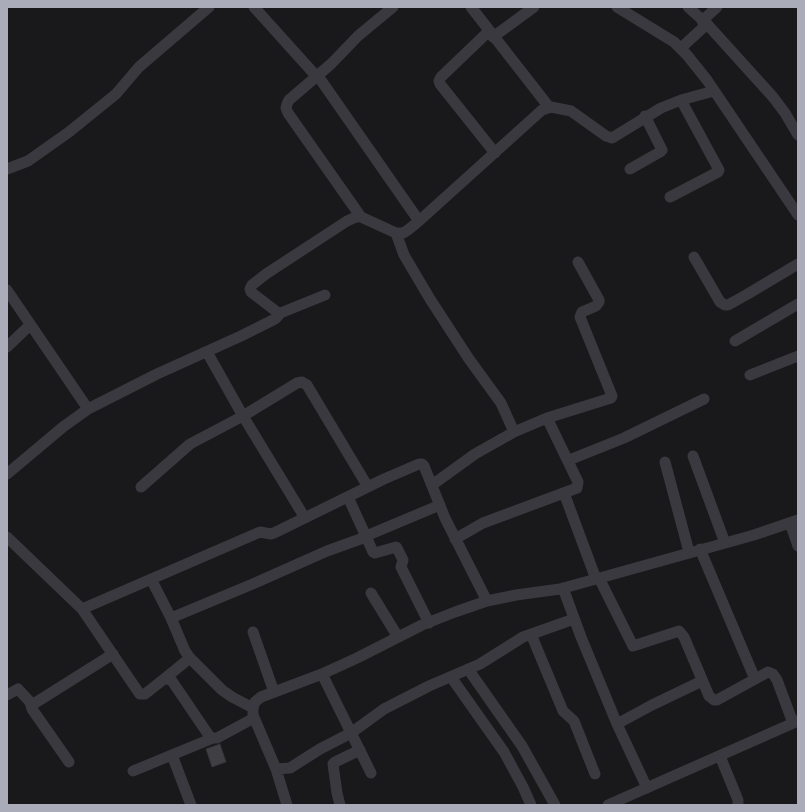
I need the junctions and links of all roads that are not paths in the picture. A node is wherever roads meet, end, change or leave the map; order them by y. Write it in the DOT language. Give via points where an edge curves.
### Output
graph roads {
  1 [pos="210,7"];
  2 [pos="254,7"];
  3 [pos="393,7"];
  4 [pos="471,7"];
  5 [pos="534,7"];
  6 [pos="617,7"];
  7 [pos="688,7"];
  8 [pos="717,7"];
  9 [pos="704,23"];
  10 [pos="491,34"];
  11 [pos="681,48"];
  12 [pos="317,77"];
  13 [pos="714,91"];
  14 [pos="681,100"];
  15 [pos="549,107"];
  16 [pos="645,116"];
  17 [pos="796,128"];
  18 [pos="495,153"];
  19 [pos="7,169"];
  20 [pos="630,169"];
  21 [pos="670,197"];
  22 [pos="798,215"];
  23 [pos="360,217"];
  24 [pos="419,222"];
  25 [pos="396,232"];
  26 [pos="694,257"];
  27 [pos="578,262"];
  28 [pos="798,264"];
  29 [pos="7,290"];
  30 [pos="325,295"];
  31 [pos="798,304"];
  32 [pos="278,314"];
  33 [pos="30,325"];
  34 [pos="734,341"];
  35 [pos="7,346"];
  36 [pos="207,352"];
  37 [pos="798,356"];
  38 [pos="750,375"];
  39 [pos="704,399"];
  40 [pos="88,409"];
  41 [pos="243,416"];
  42 [pos="547,418"];
  43 [pos="514,432"];
  44 [pos="693,456"];
  45 [pos="568,460"];
  46 [pos="665,462"];
  47 [pos="9,470"];
  48 [pos="432,485"];
  49 [pos="368,487"];
  50 [pos="141,488"];
  51 [pos="564,493"];
  52 [pos="348,497"];
  53 [pos="440,505"];
  54 [pos="305,518"];
  55 [pos="794,522"];
  56 [pos="366,536"];
  57 [pos="7,537"];
  58 [pos="455,539"];
  59 [pos="725,543"];
  60 [pos="798,546"];
  61 [pos="700,549"];
  62 [pos="689,552"];
  63 [pos="151,579"];
  64 [pos="597,579"];
  65 [pos="563,588"];
  66 [pos="371,593"];
  67 [pos="487,601"];
  68 [pos="82,609"];
  69 [pos="171,618"];
  70 [pos="574,619"];
  71 [pos="429,623"];
  72 [pos="253,632"];
  73 [pos="531,634"];
  74 [pos="398,637"];
  75 [pos="113,654"];
  76 [pos="190,658"];
  77 [pos="468,669"];
  78 [pos="322,674"];
  79 [pos="451,676"];
  80 [pos="164,679"];
  81 [pos="755,679"];
  82 [pos="702,681"];
  83 [pos="274,692"];
  84 [pos="7,695"];
  85 [pos="30,702"];
  86 [pos="253,713"];
  87 [pos="796,722"];
  88 [pos="617,724"];
  89 [pos="351,733"];
  90 [pos="213,738"];
  91 [pos="360,750"];
  92 [pos="172,755"];
  93 [pos="720,756"];
  94 [pos="69,762"];
  95 [pos="276,769"];
  96 [pos="132,771"];
  97 [pos="371,773"];
  98 [pos="595,774"];
  99 [pos="647,788"];
  100 [pos="191,805"];
  101 [pos="287,805"];
  102 [pos="340,805"];
  103 [pos="531,805"];
  104 [pos="555,805"];
  105 [pos="608,805"];
  106 [pos="738,805"];
  1 -- 19 [label="street" via="139,66 116,94 69,132 28,161"];
  2 -- 12 [label="street"];
  3 -- 12 [label="street" via="358,36"];
  4 -- 10 [label="street"];
  5 -- 10 [label="street"];
  6 -- 11 [label="street"];
  7 -- 9 [label="street"];
  8 -- 9 [label="street"];
  9 -- 11 [label="street"];
  9 -- 17 [label="street" via="773,98"];
  10 -- 15 [label="street"];
  10 -- 18 [label="street" via="439,81"];
  11 -- 13 [label="street"];
  12 -- 23 [label="street" via="289,100 286,108"];
  12 -- 24 [label="street"];
  13 -- 14 [label="street"];
  13 -- 22 [label="street"];
  14 -- 16 [label="street"];
  14 -- 21 [label="street" via="720,170"];
  15 -- 16 [label="street" via="571,111 610,138"];
  15 -- 18 [label="street" via="542,110"];
  16 -- 20 [label="street" via="662,150"];
  18 -- 24 [label="street"];
  23 -- 25 [label="street"];
  23 -- 32 [label="street" via="347,221 252,285 251,292"];
  24 -- 25 [label="street" via="405,232"];
  25 -- 43 [label="street" via="404,256 501,403"];
  26 -- 28 [label="street" via="720,302 725,305"];
  27 -- 42 [label="street" via="599,302 580,317 612,396 610,399"];
  29 -- 33 [label="street"];
  30 -- 32 [label="street"];
  31 -- 34 [label="street"];
  32 -- 36 [label="street" via="268,322"];
  33 -- 35 [label="street"];
  33 -- 40 [label="street"];
  36 -- 40 [label="street"];
  36 -- 41 [label="street"];
  37 -- 38 [label="street"];
  39 -- 45 [label="street" via="611,443"];
  40 -- 47 [label="street"];
  41 -- 49 [label="street" via="302,382"];
  41 -- 50 [label="street" via="190,444"];
  41 -- 54 [label="street"];
  42 -- 43 [label="street"];
  42 -- 45 [label="street"];
  43 -- 48 [label="street" via="475,454"];
  44 -- 59 [label="street"];
  45 -- 51 [label="street" via="578,484 575,489"];
  46 -- 62 [label="street"];
  48 -- 49 [label="street" via="424,466 419,464"];
  48 -- 53 [label="street"];
  49 -- 52 [label="street"];
  51 -- 58 [label="street" via="484,523"];
  51 -- 64 [label="street"];
  52 -- 54 [label="street"];
  52 -- 56 [label="street"];
  53 -- 56 [label="street"];
  53 -- 58 [label="street"];
  54 -- 63 [label="street" via="271,534 260,532"];
  55 -- 59 [label="street"];
  55 -- 60 [label="street"];
  56 -- 69 [label="street"];
  56 -- 71 [label="street" via="374,553 397,548 403,560 401,567"];
  57 -- 68 [label="street"];
  58 -- 67 [label="street"];
  59 -- 61 [label="street"];
  61 -- 62 [label="street"];
  61 -- 81 [label="street"];
  62 -- 64 [label="street"];
  63 -- 68 [label="street"];
  63 -- 69 [label="street"];
  64 -- 65 [label="street"];
  64 -- 82 [label="street" via="633,646 678,631 684,638"];
  65 -- 67 [label="street"];
  65 -- 70 [label="street"];
  66 -- 74 [label="street"];
  67 -- 71 [label="street"];
  68 -- 75 [label="street"];
  69 -- 76 [label="street"];
  70 -- 73 [label="street"];
  70 -- 88 [label="street"];
  71 -- 74 [label="street"];
  72 -- 83 [label="street"];
  73 -- 77 [label="street"];
  73 -- 98 [label="street" via="563,711 574,721"];
  74 -- 78 [label="street"];
  75 -- 80 [label="street" via="140,694 145,694"];
  75 -- 85 [label="street" via="35,703"];
  76 -- 80 [label="street"];
  76 -- 86 [label="street" via="222,690"];
  77 -- 79 [label="street"];
  77 -- 104 [label="street" via="522,746"];
  78 -- 83 [label="street"];
  78 -- 89 [label="street"];
  79 -- 89 [label="street" via="384,710"];
  79 -- 103 [label="street" via="504,752"];
  80 -- 90 [label="street" via="174,682"];
  81 -- 82 [label="street" via="717,700 709,696"];
  81 -- 87 [label="street" via="768,672 775,676"];
  82 -- 88 [label="street"];
  83 -- 86 [label="street" via="261,697 256,702"];
  84 -- 85 [label="street" via="18,689"];
  85 -- 94 [label="street" via="32,709"];
  86 -- 90 [label="street" via="217,738"];
  86 -- 95 [label="street"];
  87 -- 93 [label="street"];
  88 -- 99 [label="street"];
  89 -- 91 [label="street"];
  89 -- 95 [label="street" via="290,768"];
  90 -- 92 [label="street"];
  91 -- 97 [label="street"];
  91 -- 102 [label="street" via="333,764"];
  92 -- 96 [label="street"];
  92 -- 100 [label="street"];
  93 -- 99 [label="street"];
  93 -- 106 [label="street"];
  95 -- 101 [label="street"];
  99 -- 105 [label="street"];
}
